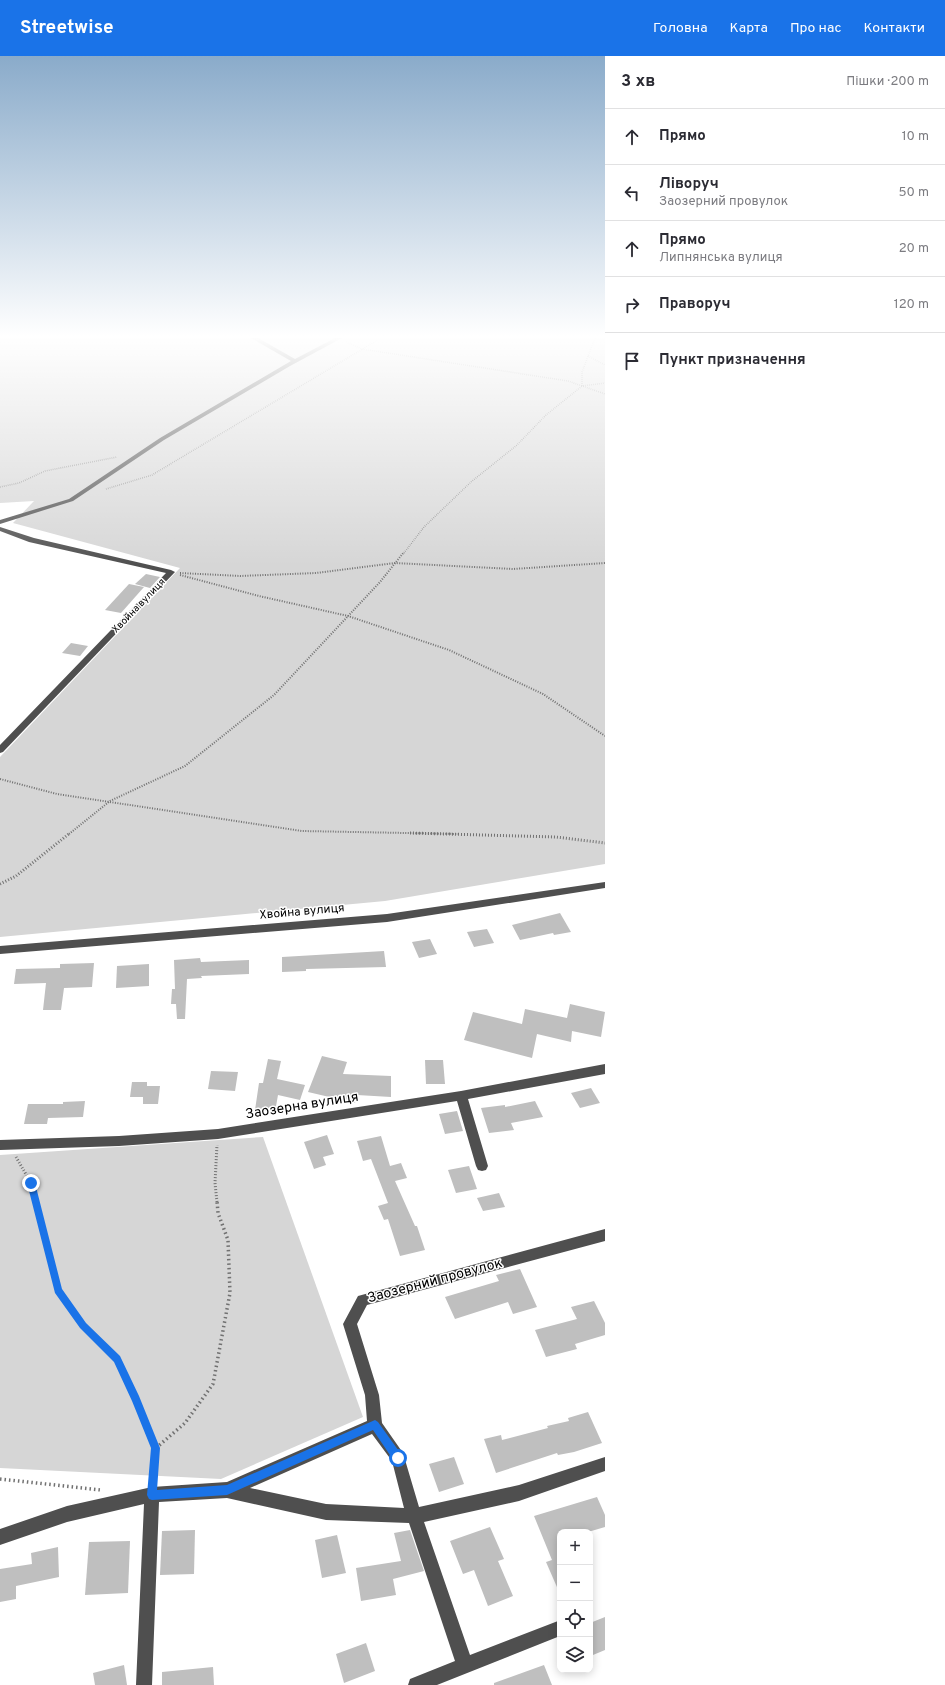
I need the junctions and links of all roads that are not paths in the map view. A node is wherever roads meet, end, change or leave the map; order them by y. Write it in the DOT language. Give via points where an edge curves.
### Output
graph roads {
  1 [pos="206,414"];
  2 [pos="0,522"];
  3 [pos="0,529"];
  4 [pos="0,750"];
  5 [pos="605,885"];
  6 [pos="0,950"];
  7 [pos="605,1069"];
  8 [pos="461,1096"];
  9 [pos="5,1146"];
  10 [pos="482,1166"];
  11 [pos="605,1235"];
  12 [pos="375,1425"];
  13 [pos="605,1464"];
  14 [pos="227,1490"];
  15 [pos="152,1495"];
  16 [pos="414,1516"];
  17 [pos="0,1537"];
  18 [pos="557,1629"];
  19 [pos="465,1665"];
  20 [pos="144,1685"];
  21 [pos="416,1685"];
  1 -- 2 [label="street" via="71,500"];
  3 -- 4 [label="street, Хвойна вулиця" via="32,540 172,572"];
  5 -- 6 [label="street, Хвойна вулиця" via="387,918"];
  7 -- 8 [label="street, Заозерна вулиця"];
  8 -- 9 [label="street, Заозерна вулиця" via="218,1134"];
  8 -- 10 [label="street"];
  11 -- 12 [label="street, Заозерний провулок" via="363,1300 350,1324 372,1395"];
  12 -- 14 [label="street"];
  12 -- 16 [label="street" via="398,1458"];
  13 -- 16 [label="street" via="519,1493"];
  14 -- 15 [label="street"];
  14 -- 16 [label="street" via="326,1512"];
  15 -- 17 [label="street" via="67,1514"];
  15 -- 20 [label="street"];
  16 -- 19 [label="street"];
  18 -- 19 [label="street"];
  19 -- 21 [label="street"];
}
